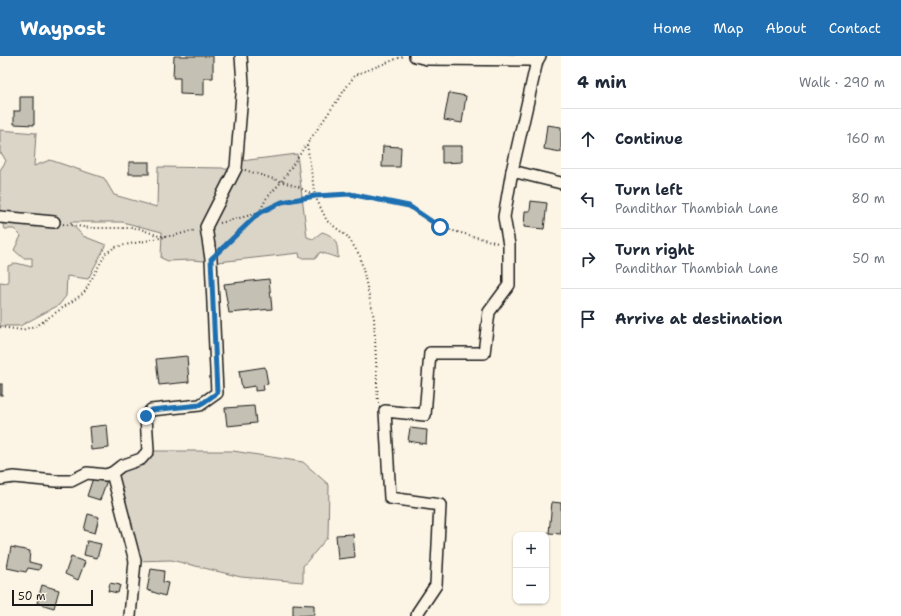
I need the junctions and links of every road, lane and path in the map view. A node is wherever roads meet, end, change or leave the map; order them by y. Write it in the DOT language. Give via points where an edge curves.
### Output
graph roads {
  1 [pos="241,56"];
  2 [pos="404,56"];
  3 [pos="416,56"];
  4 [pos="538,58"];
  5 [pos="307,144"];
  6 [pos="236,168"];
  7 [pos="512,171"];
  8 [pos="282,181"];
  9 [pos="561,183"];
  10 [pos="315,196"];
  11 [pos="259,213"];
  12 [pos="0,217"];
  13 [pos="54,222"];
  14 [pos="206,227"];
  15 [pos="172,236"];
  16 [pos="509,245"];
  17 [pos="211,259"];
  18 [pos="0,328"];
  19 [pos="385,411"];
  20 [pos="112,473"];
  21 [pos="0,479"];
  22 [pos="130,616"];
  23 [pos="417,616"];
  1 -- 6 [label="street" via="242,83"];
  2 -- 5 [label="path" via="355,75"];
  3 -- 4 [label="street" via="427,59"];
  4 -- 7 [label="street"];
  5 -- 8 [label="path"];
  5 -- 10 [label="path"];
  6 -- 8 [label="path"];
  6 -- 14 [label="street"];
  7 -- 9 [label="street"];
  7 -- 16 [label="street" via="504,217"];
  8 -- 10 [label="path"];
  8 -- 11 [label="path" via="266,199"];
  10 -- 11 [label="path" via="282,202"];
  10 -- 16 [label="path" via="350,194 409,206 440,227"];
  10 -- 19 [label="path" via="327,221 348,237 360,256 374,318 378,405"];
  11 -- 14 [label="path"];
  11 -- 17 [label="path"];
  12 -- 13 [label="street"];
  13 -- 15 [label="path" via="90,228 138,228 159,236"];
  14 -- 15 [label="path"];
  14 -- 17 [label="street"];
  15 -- 18 [label="path" via="115,247 106,253 84,293 38,325 22,330"];
  16 -- 19 [label="street" via="509,285 489,312 484,353 430,354 425,415"];
  17 -- 20 [label="street" via="217,393 200,405 151,410 146,416 148,451 141,459 121,466"];
  19 -- 23 [label="street" via="390,498 440,505 436,585"];
  20 -- 21 [label="street" via="87,473 71,481 55,482 14,477"];
  20 -- 22 [label="street" via="135,561"];
}
